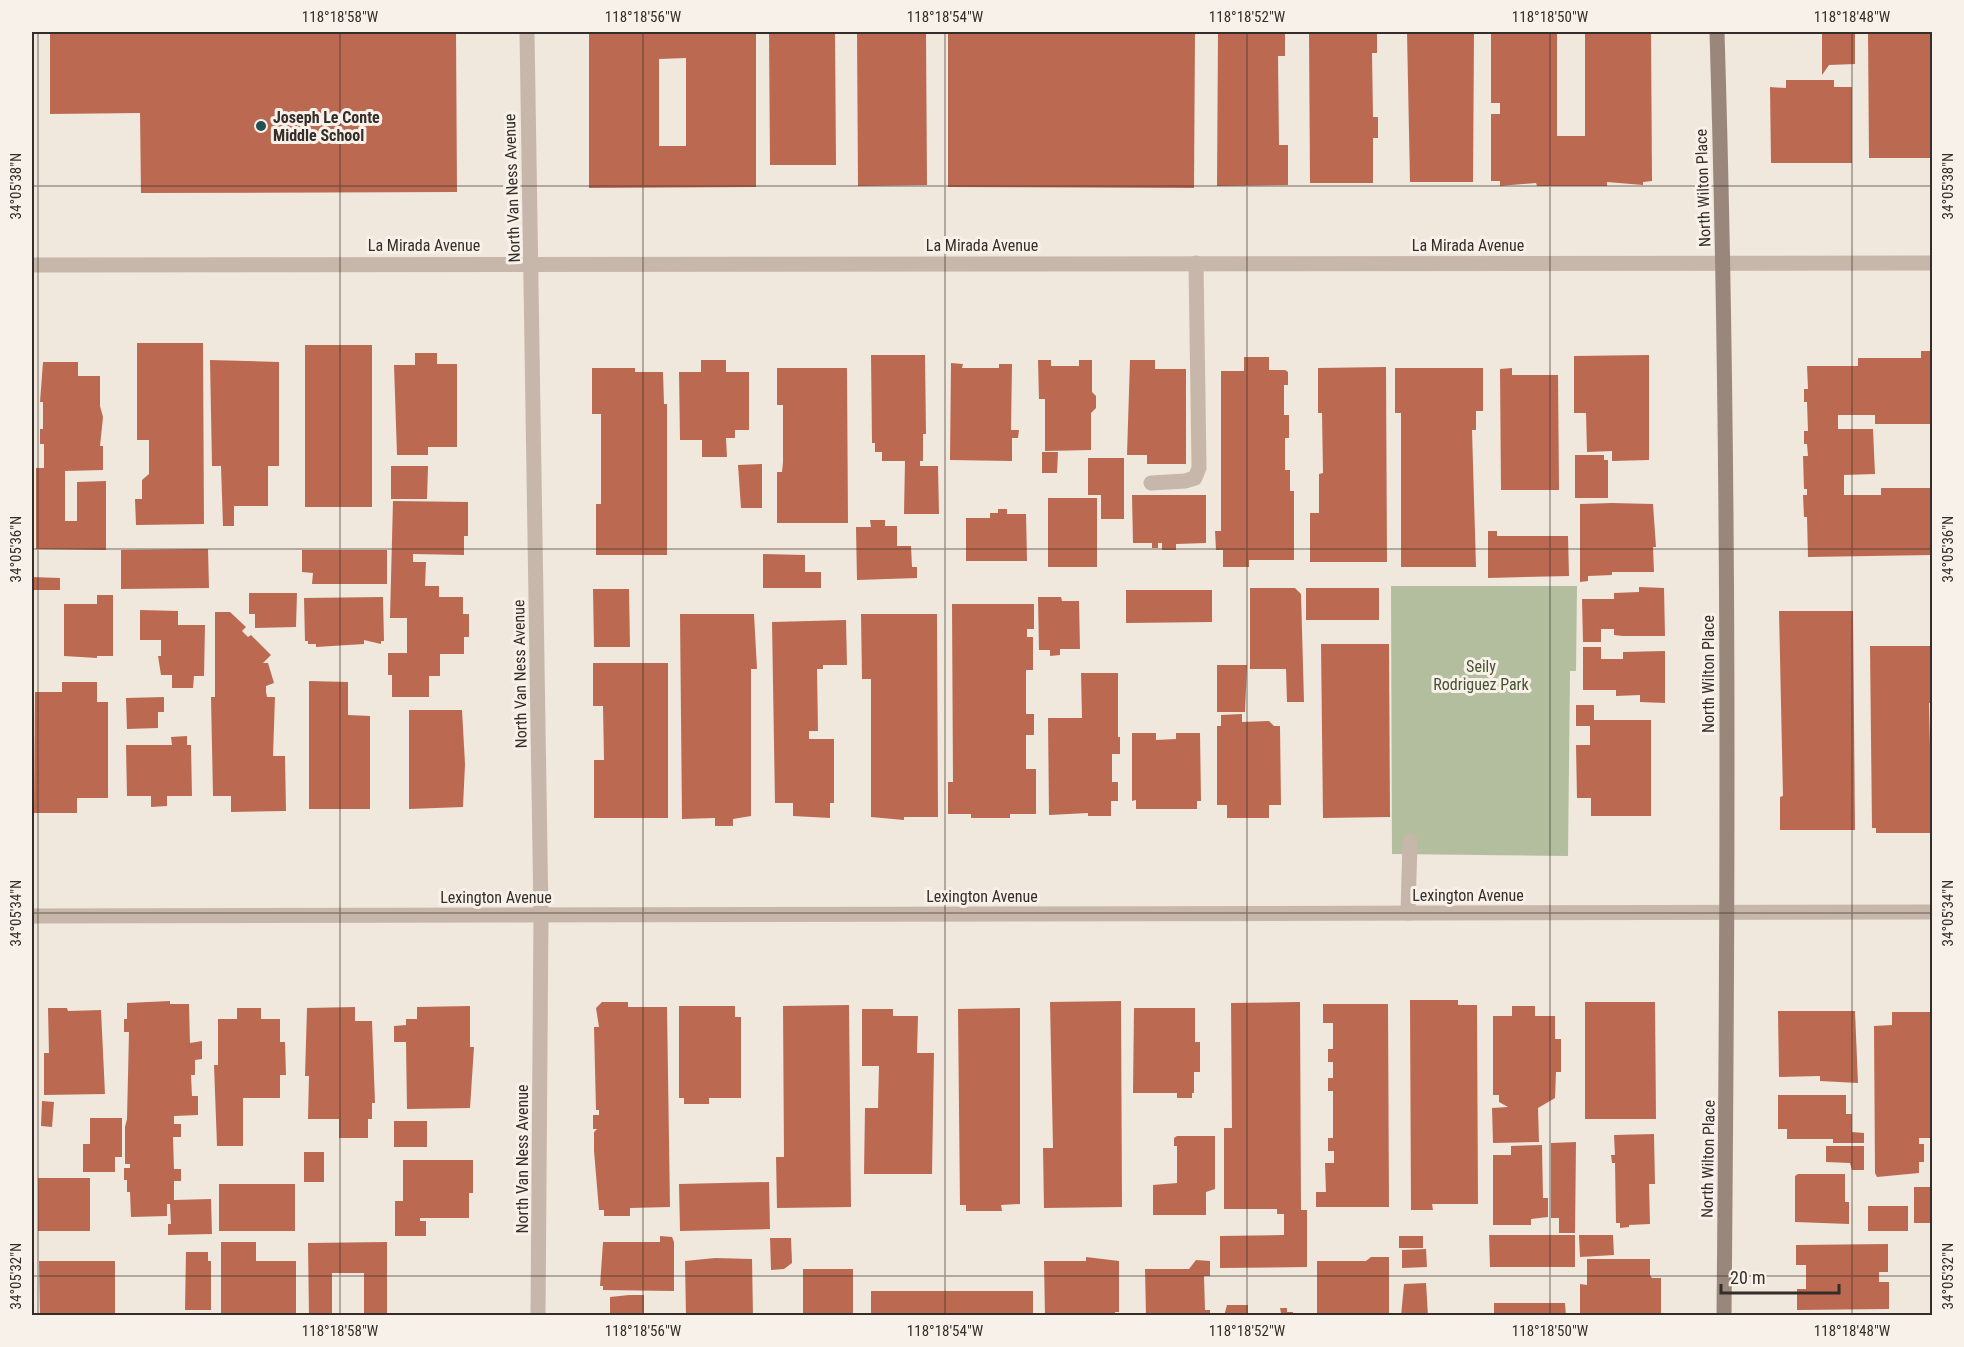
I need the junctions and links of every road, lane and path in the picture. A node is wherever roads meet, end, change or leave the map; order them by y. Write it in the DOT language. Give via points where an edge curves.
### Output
graph roads {
  1 [pos="527,32"];
  2 [pos="1717,32"];
  3 [pos="532,263"];
  4 [pos="1196,263"];
  5 [pos="1723,263"];
  6 [pos="1932,263"];
  7 [pos="32,265"];
  8 [pos="1151,483"];
  9 [pos="1410,841"];
  10 [pos="1932,912"];
  11 [pos="1408,913"];
  12 [pos="1728,913"];
  13 [pos="541,915"];
  14 [pos="32,916"];
  15 [pos="538,1316"];
  16 [pos="1724,1316"];
  1 -- 3 [label="street, North Van Ness Avenue"];
  2 -- 5 [label="main road, North Wilton Place"];
  3 -- 4 [label="street, La Mirada Avenue"];
  3 -- 7 [label="street, La Mirada Avenue"];
  3 -- 13 [label="street, North Van Ness Avenue"];
  4 -- 5 [label="street, La Mirada Avenue"];
  4 -- 8 [label="street" via="1199,468 1195,478 1185,482"];
  5 -- 6 [label="street, La Mirada Avenue"];
  5 -- 12 [label="main road, North Wilton Place"];
  9 -- 11 [label="street"];
  10 -- 12 [label="street, Lexington Avenue"];
  11 -- 12 [label="street, Lexington Avenue"];
  11 -- 13 [label="street, Lexington Avenue"];
  12 -- 16 [label="main road, North Wilton Place"];
  13 -- 14 [label="street, Lexington Avenue"];
  13 -- 15 [label="street, North Van Ness Avenue"];
}
